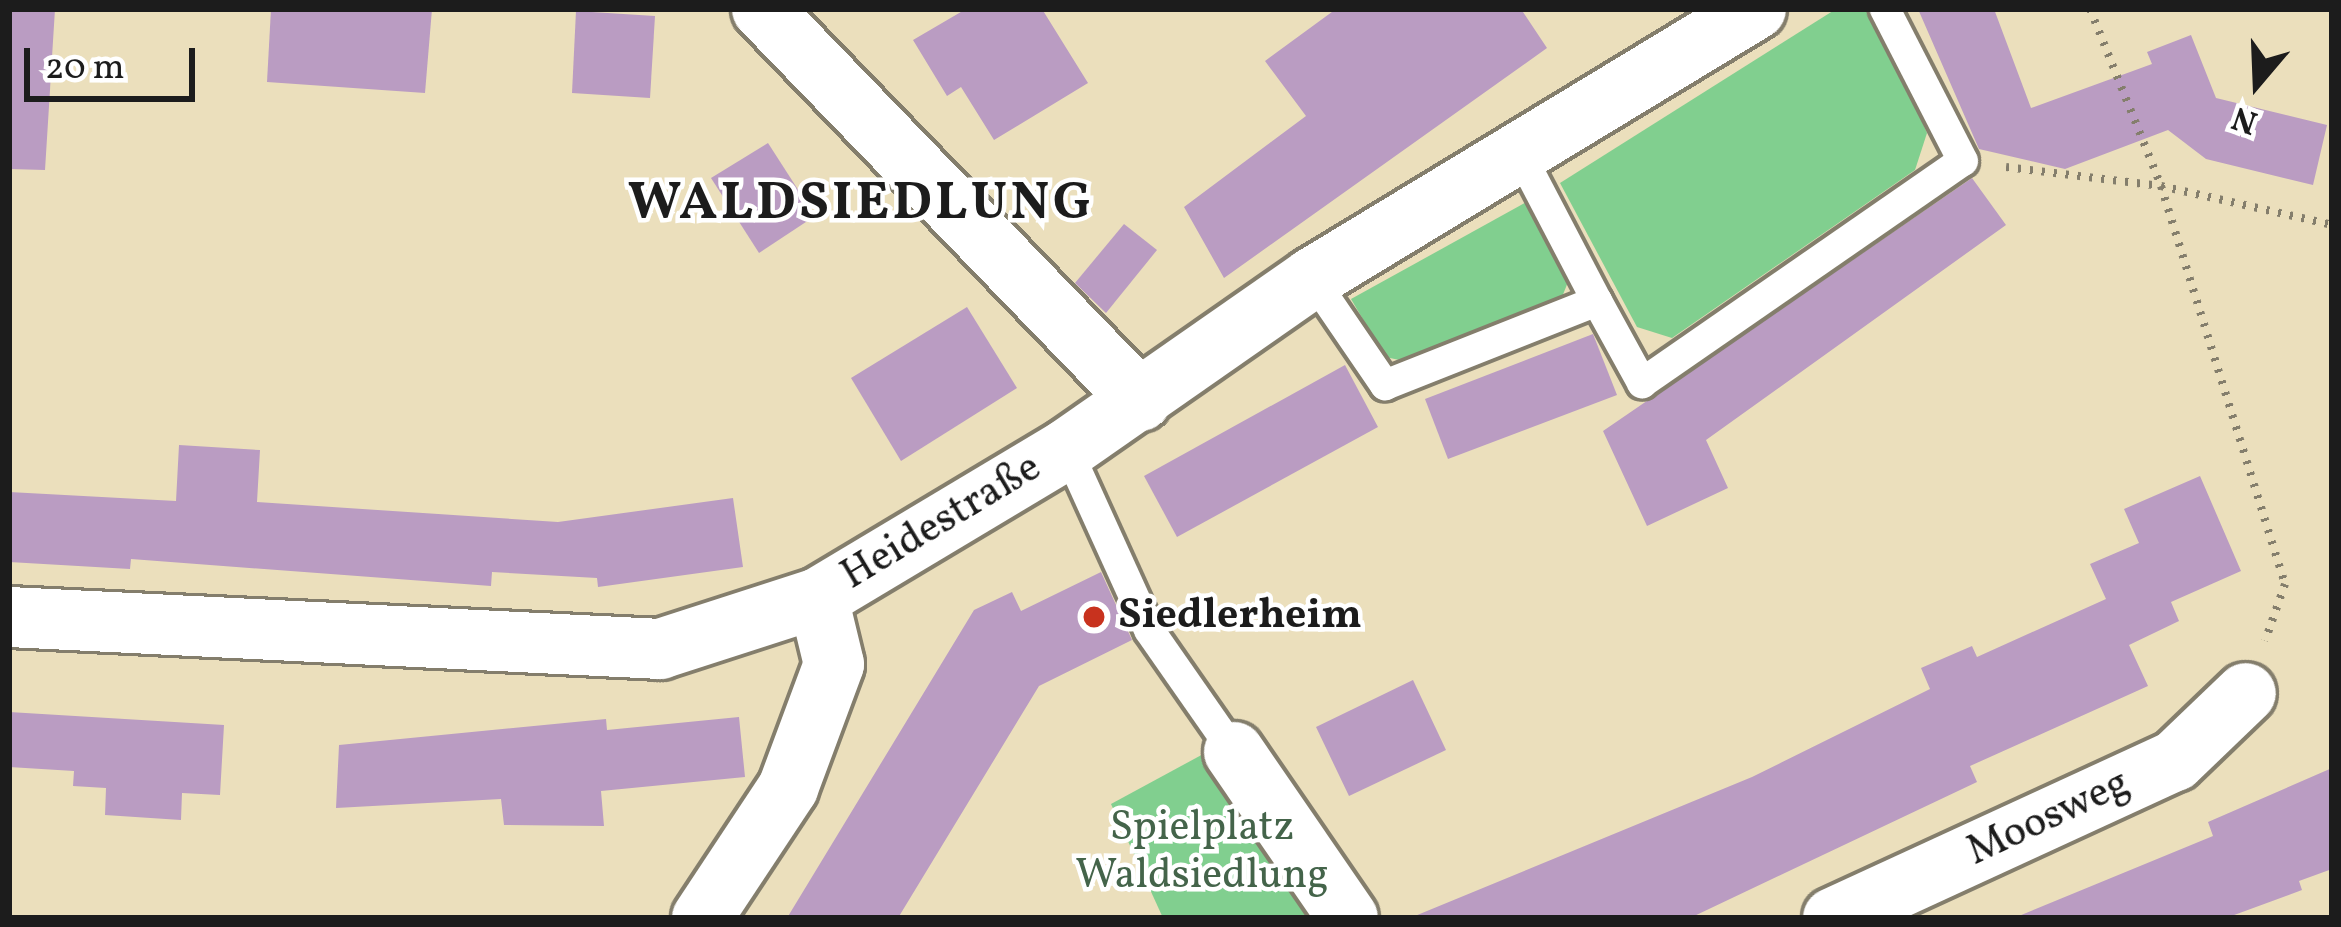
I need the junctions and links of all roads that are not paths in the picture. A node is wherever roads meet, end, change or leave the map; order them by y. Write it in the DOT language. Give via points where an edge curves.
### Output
graph roads {
  1 [pos="762,9"];
  2 [pos="1756,9"];
  3 [pos="1885,9"];
  4 [pos="1518,150"];
  5 [pos="1312,278"];
  6 [pos="1597,301"];
  7 [pos="1141,401"];
  8 [pos="1067,448"];
  9 [pos="818,598"];
  10 [pos="9,617"];
  11 [pos="2246,693"];
  12 [pos="1234,752"];
  13 [pos="702,918"];
  14 [pos="1348,918"];
  15 [pos="1833,918"];
  1 -- 7 [label="street"];
  2 -- 4 [label="street, Heidestraße"];
  3 -- 6 [label="lane" via="1963,161 1642,382"];
  4 -- 5 [label="street, Heidestraße"];
  4 -- 6 [label="lane"];
  5 -- 6 [label="lane" via="1385,385"];
  5 -- 7 [label="street, Heidestraße"];
  7 -- 8 [label="street, Heidestraße"];
  8 -- 9 [label="street, Heidestraße"];
  8 -- 12 [label="lane" via="1149,630"];
  9 -- 10 [label="street, Heidestraße" via="660,650"];
  9 -- 13 [label="street" via="834,664 788,788"];
  11 -- 15 [label="street, Moosweg" via="2175,761"];
  12 -- 14 [label="street"];
}
